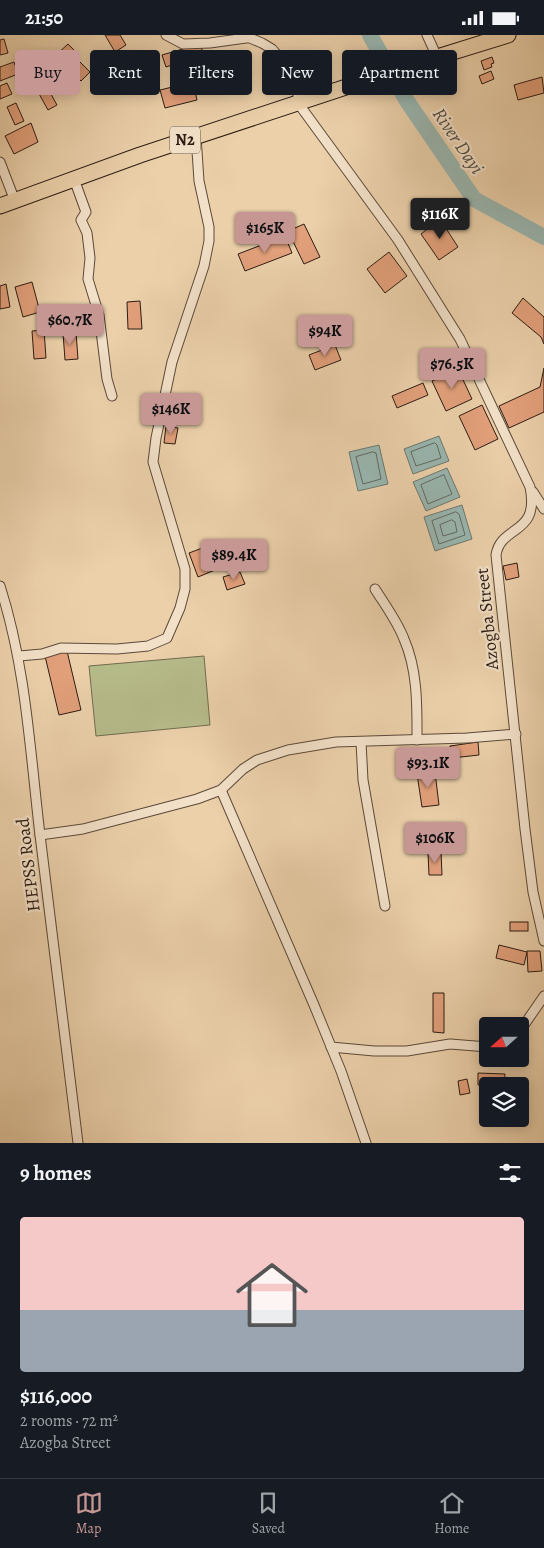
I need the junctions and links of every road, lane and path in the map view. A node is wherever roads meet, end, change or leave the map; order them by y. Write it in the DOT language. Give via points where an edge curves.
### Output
graph roads {
  1 [pos="166,35"];
  2 [pos="427,35"];
  3 [pos="508,35"];
  4 [pos="434,50"];
  5 [pos="457,51"];
  6 [pos="342,89"];
  7 [pos="298,103"];
  8 [pos="196,136"];
  9 [pos="0,162"];
  10 [pos="74,179"];
  11 [pos="15,201"];
  12 [pos="0,206"];
  13 [pos="112,396"];
  14 [pos="530,487"];
  15 [pos="544,509"];
  16 [pos="0,586"];
  17 [pos="375,589"];
  18 [pos="19,656"];
  19 [pos="516,734"];
  20 [pos="417,740"];
  21 [pos="361,742"];
  22 [pos="221,790"];
  23 [pos="40,835"];
  24 [pos="385,906"];
  25 [pos="544,941"];
  26 [pos="544,996"];
  27 [pos="529,1018"];
  28 [pos="479,1046"];
  29 [pos="331,1047"];
  30 [pos="78,1143"];
  31 [pos="366,1143"];
  1 -- 7 [label="street" via="183,44 246,38 262,43 272,49 292,73 298,90"];
  2 -- 4 [label="street"];
  3 -- 5 [label="highway, N2"];
  6 -- 7 [label="highway, N2"];
  7 -- 8 [label="highway, N2"];
  7 -- 14 [label="street, Azogba Street" via="398,240 455,331"];
  8 -- 10 [label="highway, N2"];
  8 -- 18 [label="street" via="199,181 209,241 170,370 153,462 185,569 185,589 180,608 167,638 148,646 61,648"];
  9 -- 11 [label="street"];
  10 -- 11 [label="highway, N2"];
  10 -- 13 [label="street" via="86,212 81,220 87,233 90,258 88,279 99,315"];
  11 -- 12 [label="highway, N2"];
  14 -- 15 [label="street"];
  14 -- 19 [label="street, Azogba Street" via="533,501 530,514 523,525 503,539 496,555"];
  16 -- 18 [label="street, HEPSS Road"];
  17 -- 20 [label="street" via="405,641 418,703"];
  18 -- 23 [label="street, HEPSS Road"];
  19 -- 20 [label="street"];
  19 -- 25 [label="street, Azogba Street" via="524,829"];
  20 -- 21 [label="street"];
  21 -- 22 [label="street" via="308,745 275,753 257,760"];
  21 -- 24 [label="street" via="363,780"];
  22 -- 23 [label="street" via="91,827"];
  22 -- 29 [label="street"];
  23 -- 30 [label="street, HEPSS Road"];
  26 -- 27 [label="street"];
  28 -- 29 [label="street" via="450,1044 399,1051"];
  29 -- 31 [label="street"];
}
